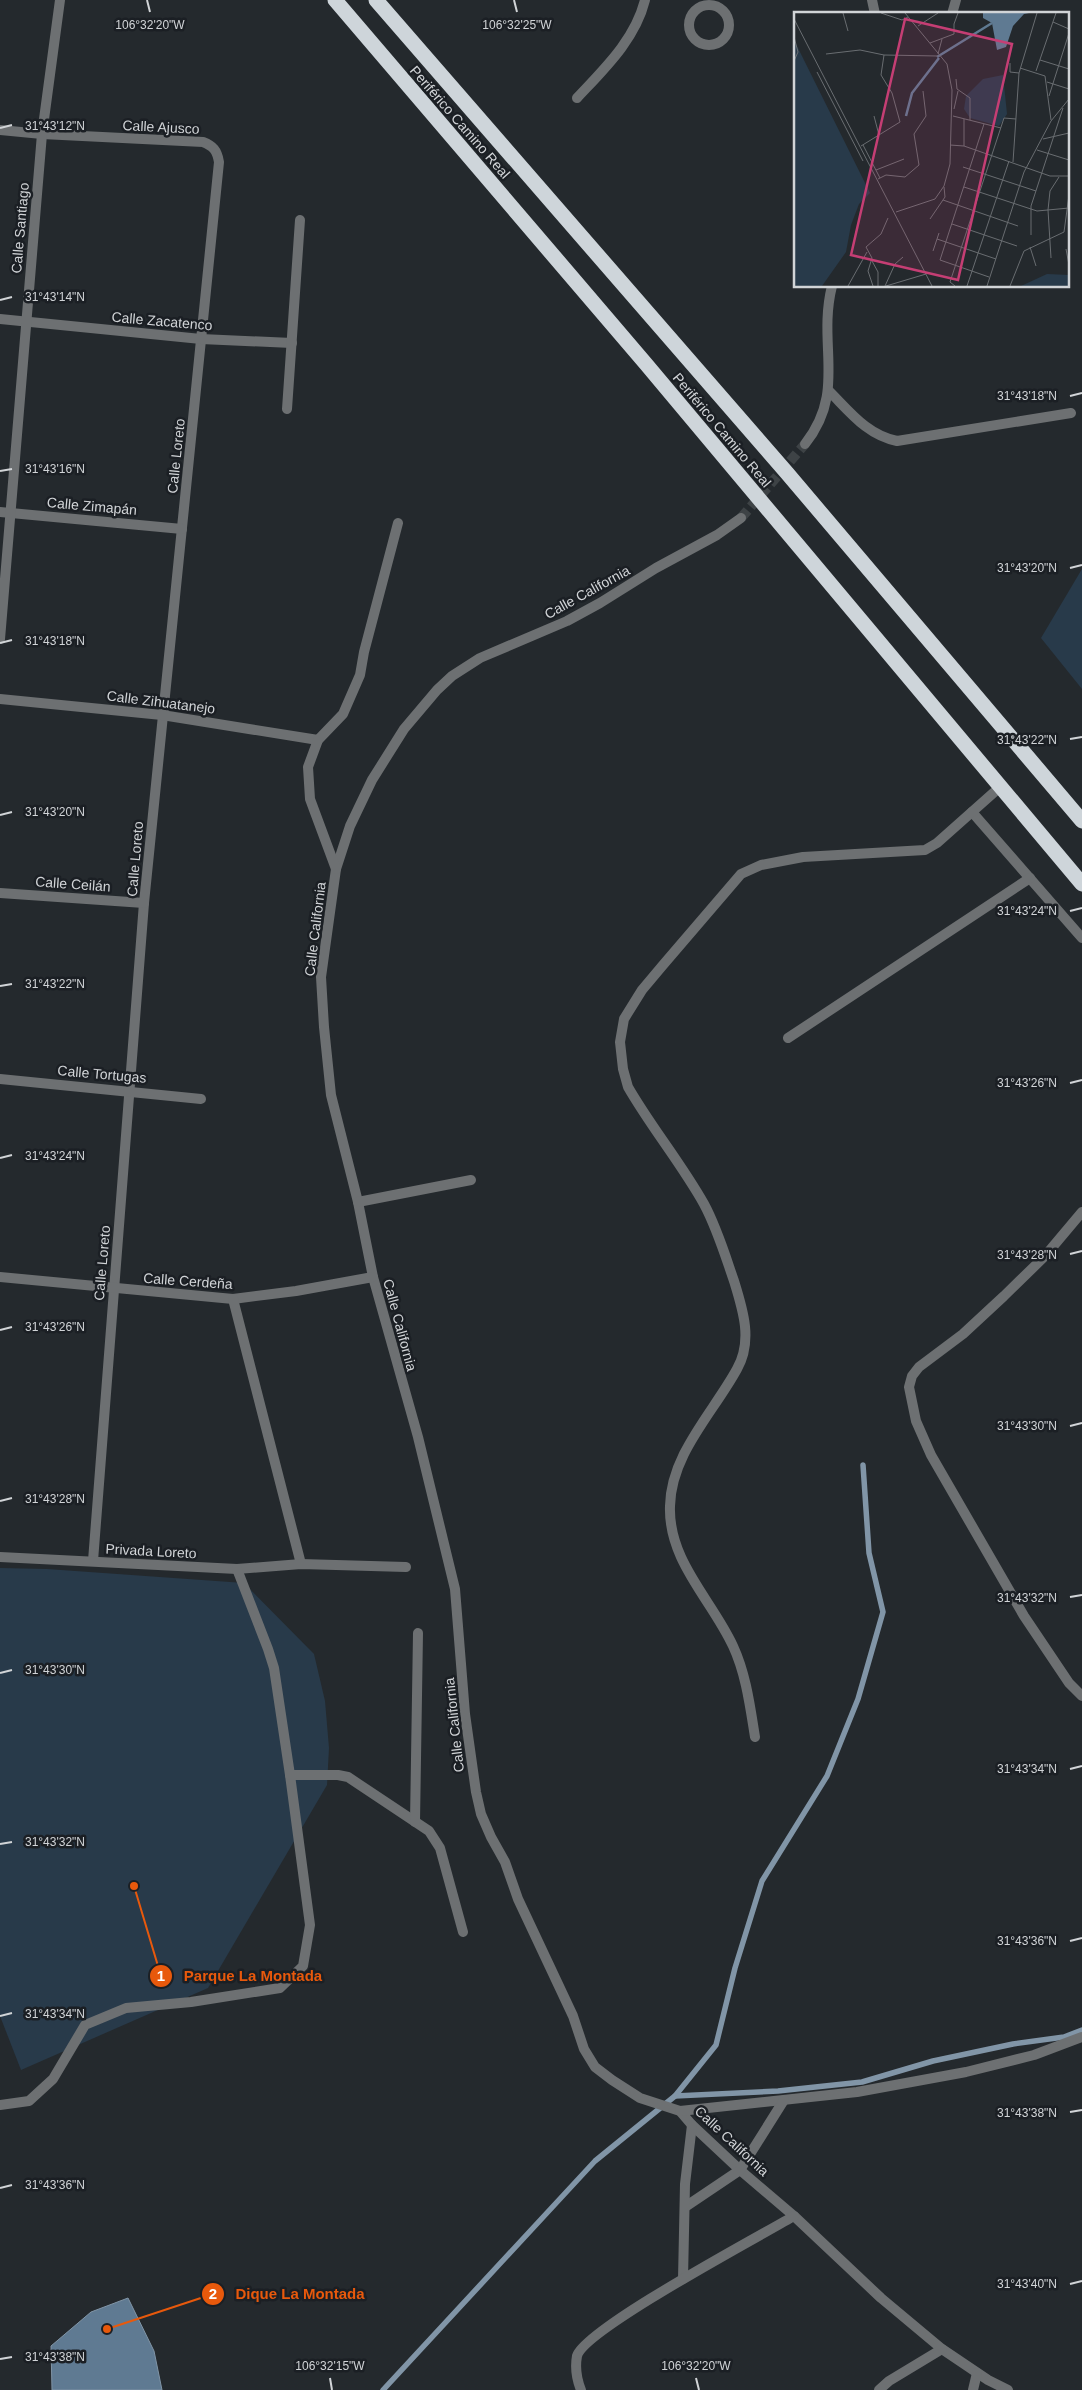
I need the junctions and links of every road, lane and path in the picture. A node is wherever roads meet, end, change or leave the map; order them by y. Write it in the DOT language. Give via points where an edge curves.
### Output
graph roads {
  1 [pos="60,0"];
  2 [pos="335,0"];
  3 [pos="376,0"];
  4 [pos="645,0"];
  5 [pos="577,98"];
  6 [pos="0,130"];
  7 [pos="42,134"];
  8 [pos="219,162"];
  9 [pos="300,220"];
  10 [pos="832,288"];
  11 [pos="0,319"];
  12 [pos="26,322"];
  13 [pos="201,339"];
  14 [pos="292,343"];
  15 [pos="829,391"];
  16 [pos="287,409"];
  17 [pos="1071,413"];
  18 [pos="805,444"];
  19 [pos="5,512"];
  20 [pos="741,518"];
  21 [pos="398,523"];
  22 [pos="182,528"];
  23 [pos="0,639"];
  24 [pos="0,699"];
  25 [pos="162,715"];
  26 [pos="318,740"];
  27 [pos="1000,787"];
  28 [pos="972,812"];
  29 [pos="1082,821"];
  30 [pos="336,869"];
  31 [pos="1030,878"];
  32 [pos="1082,884"];
  33 [pos="0,893"];
  34 [pos="144,903"];
  35 [pos="1082,938"];
  36 [pos="788,1038"];
  37 [pos="0,1079"];
  38 [pos="129,1090"];
  39 [pos="201,1099"];
  40 [pos="471,1180"];
  41 [pos="358,1202"];
  42 [pos="1081,1216"];
  43 [pos="0,1277"];
  44 [pos="373,1277"];
  45 [pos="113,1289"];
  46 [pos="233,1299"];
  47 [pos="0,1557"];
  48 [pos="93,1561"];
  49 [pos="300,1564"];
  50 [pos="406,1567"];
  51 [pos="237,1569"];
  52 [pos="418,1633"];
  53 [pos="1082,1696"];
  54 [pos="755,1737"];
  55 [pos="290,1775"];
  56 [pos="415,1822"];
  57 [pos="463,1932"];
  58 [pos="1082,2037"];
  59 [pos="784,2100"];
  60 [pos="0,2105"];
  61 [pos="680,2111"];
  62 [pos="692,2125"];
  63 [pos="740,2170"];
  64 [pos="684,2207"];
  65 [pos="794,2216"];
  66 [pos="683,2279"];
  67 [pos="942,2349"];
  68 [pos="977,2373"];
  69 [pos="581,2390"];
  70 [pos="880,2390"];
  71 [pos="973,2390"];
  72 [pos="1008,2390"];
  1 -- 7 [label="street, Calle Santiago"];
  2 -- 27 [label="highway, Periférico Camino Real" via="646,364"];
  3 -- 29 [label="highway, Periférico Camino Real" via="787,473"];
  4 -- 5 [label="street" via="641,14 618,53"];
  6 -- 7 [label="street, Calle Ajusco"];
  7 -- 8 [label="street, Calle Ajusco" via="203,142 218,153"];
  7 -- 12 [label="street, Calle Santiago"];
  8 -- 13 [label="street, Calle Loreto"];
  9 -- 14 [label="street"];
  10 -- 15 [label="street" via="826,334"];
  11 -- 12 [label="street, Calle Zacatenco"];
  12 -- 13 [label="street, Calle Zacatenco"];
  12 -- 19 [label="street, Calle Santiago"];
  13 -- 14 [label="street, Calle Zacatenco"];
  13 -- 22 [label="street, Calle Loreto"];
  14 -- 16 [label="street"];
  15 -- 17 [label="street" via="867,429 882,438 897,440"];
  15 -- 18 [label="street" via="818,428"];
  19 -- 22 [label="street, Calle Zimapán"];
  19 -- 23 [label="street, Calle Santiago"];
  20 -- 30 [label="street, Calle California" via="717,536 656,568 592,608 480,658 452,676 420,707 372,780 350,826"];
  21 -- 26 [label="street" via="360,675 343,714"];
  22 -- 25 [label="street, Calle Loreto"];
  24 -- 25 [label="street, Calle Zihuatanejo"];
  25 -- 26 [label="street, Calle Zihuatanejo"];
  25 -- 34 [label="street, Calle Loreto"];
  26 -- 30 [label="street" via="308,767 310,799"];
  27 -- 28 [label="street"];
  27 -- 32 [label="highway, Periférico Camino Real"];
  28 -- 31 [label="street"];
  28 -- 54 [label="street" via="925,850 803,857 761,865 741,874 662,965 624,1019 620,1042 628,1087 705,1205 742,1306 746,1330 738,1368 692,1439 675,1477 670,1506 676,1543 688,1573 734,1648 747,1686"];
  30 -- 41 [label="street, Calle California" via="322,977 324,1027 331,1095"];
  31 -- 35 [label="street"];
  31 -- 36 [label="street"];
  33 -- 34 [label="street, Calle Ceilán"];
  34 -- 38 [label="street, Calle Loreto"];
  37 -- 38 [label="street, Calle Tortugas"];
  38 -- 39 [label="street, Calle Tortugas"];
  38 -- 45 [label="street, Calle Loreto"];
  40 -- 41 [label="street"];
  41 -- 44 [label="street, Calle California"];
  42 -- 53 [label="street" via="1046,1256 970,1328 919,1367 909,1387 916,1421 931,1455 1024,1616"];
  43 -- 45 [label="street, Calle Cerdeña"];
  44 -- 46 [label="street, Calle Cerdeña"];
  44 -- 61 [label="street, Calle California" via="418,1437 455,1588 465,1714 481,1814 573,2016 584,2049 595,2067 640,2098"];
  45 -- 46 [label="street, Calle Cerdeña"];
  45 -- 48 [label="street, Calle Loreto"];
  46 -- 49 [label="street"];
  47 -- 48 [label="street, Privada Loreto"];
  48 -- 51 [label="street, Privada Loreto"];
  49 -- 50 [label="street, Privada Loreto"];
  49 -- 51 [label="street, Privada Loreto"];
  51 -- 55 [label="street" via="274,1668"];
  52 -- 56 [label="street"];
  55 -- 56 [label="street" via="348,1777"];
  55 -- 60 [label="street" via="310,1925 303,1966 280,1988 126,2008 85,2026 52,2079 28,2101"];
  56 -- 57 [label="street" via="429,1830 440,1848"];
  58 -- 59 [label="street" via="1034,2055 966,2072 857,2092"];
  59 -- 61 [label="street"];
  59 -- 63 [label="street"];
  61 -- 62 [label="street, Calle California"];
  62 -- 63 [label="street, Calle California"];
  62 -- 64 [label="street"];
  63 -- 64 [label="street"];
  63 -- 65 [label="street, Calle California"];
  64 -- 66 [label="street"];
  65 -- 66 [label="street"];
  65 -- 67 [label="street, Calle California" via="881,2298"];
  66 -- 69 [label="street" via="592,2337 578,2355 577,2380"];
  67 -- 68 [label="street, Calle California"];
  67 -- 70 [label="street" via="889,2381"];
  68 -- 71 [label="street"];
  68 -- 72 [label="street, Calle California"];
}
